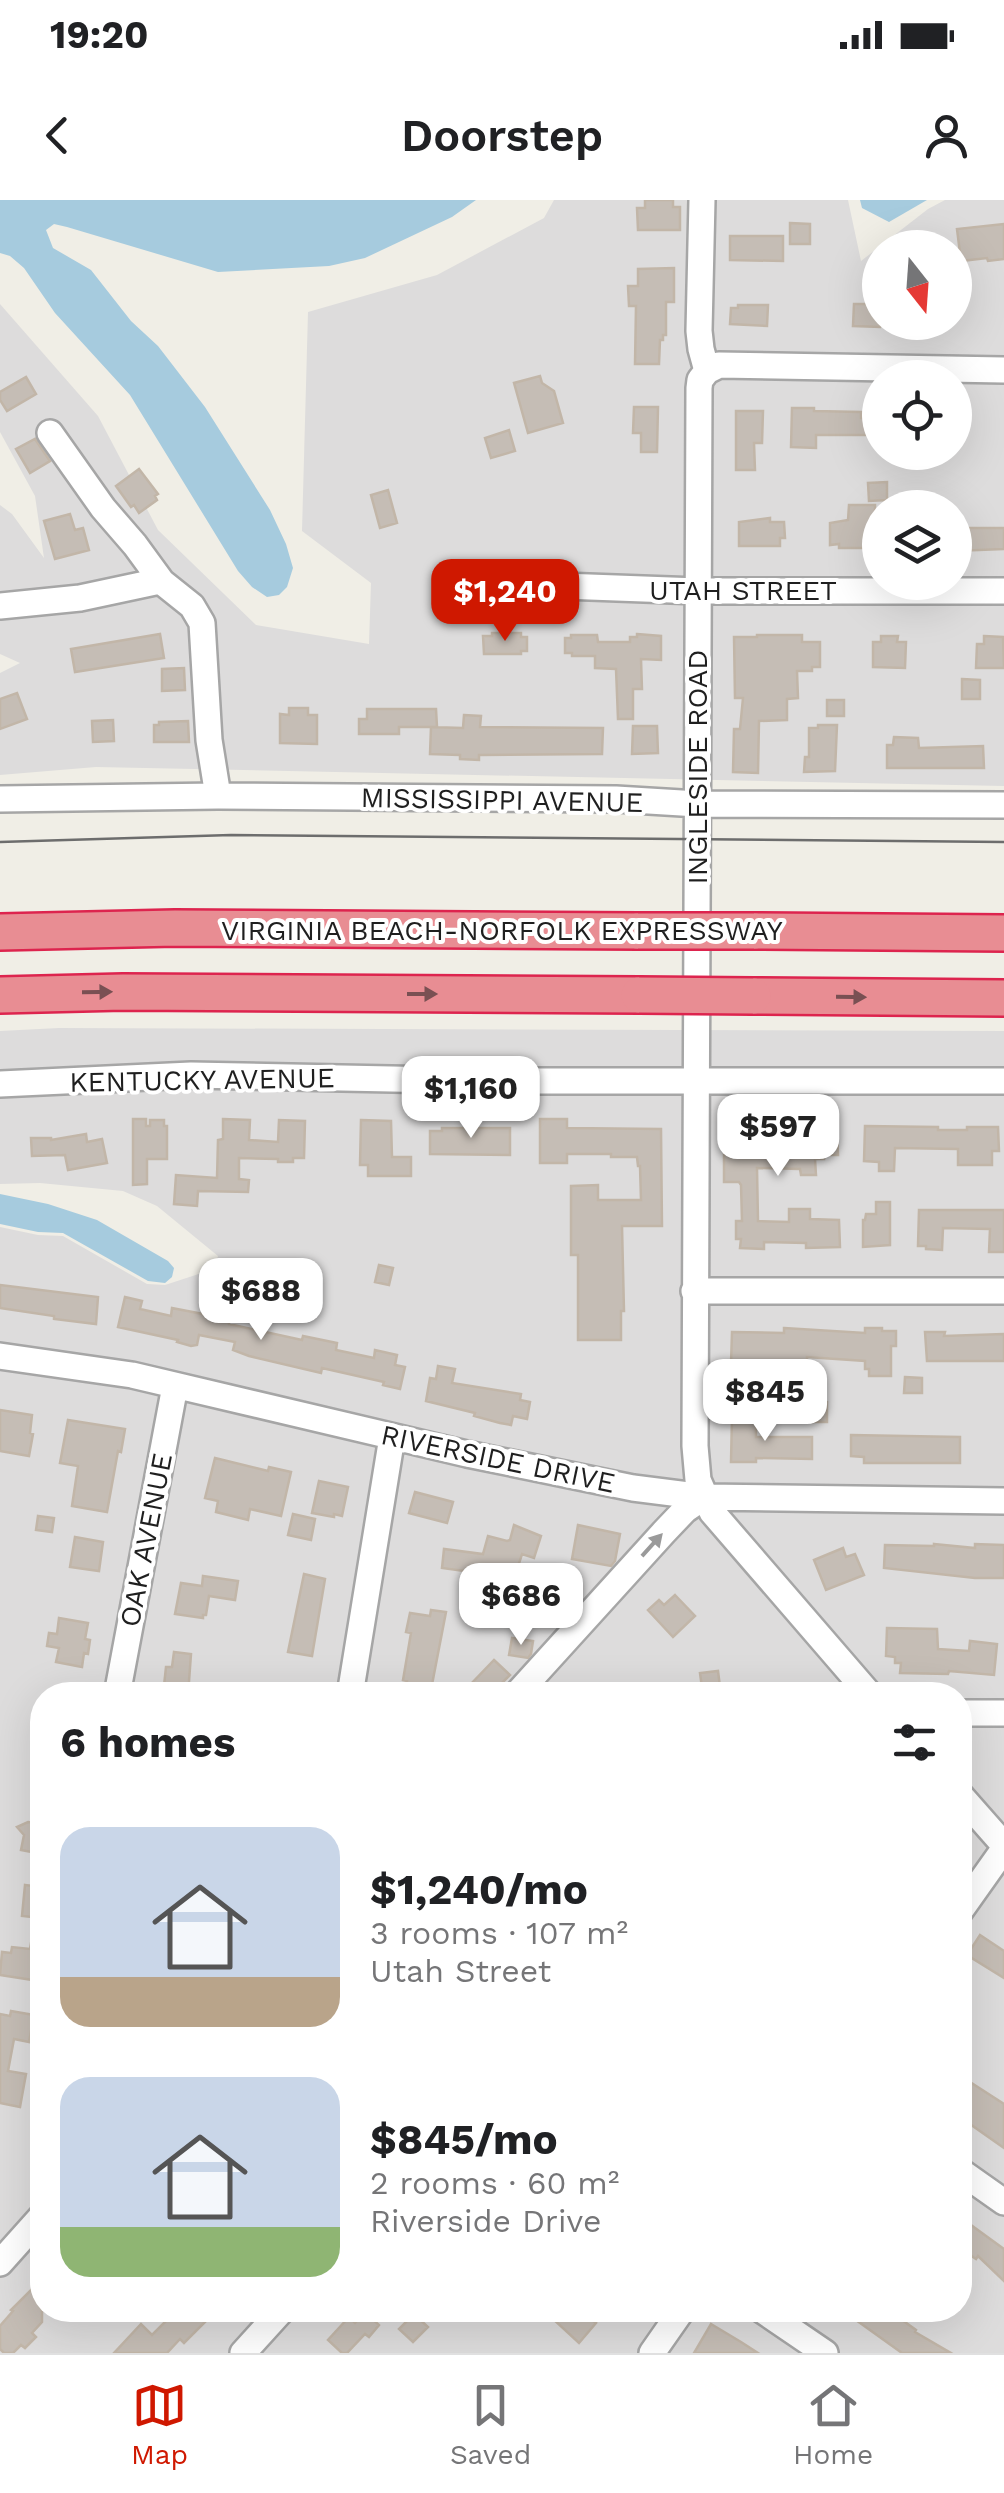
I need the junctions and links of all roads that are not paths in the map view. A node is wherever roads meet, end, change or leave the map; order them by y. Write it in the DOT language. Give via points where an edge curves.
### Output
graph roads {
  1 [pos="702,200"];
  2 [pos="1004,370"];
  3 [pos="706,372"];
  4 [pos="50,433"];
  5 [pos="162,582"];
  6 [pos="482,583"];
  7 [pos="698,591"];
  8 [pos="1004,591"];
  9 [pos="0,606"];
  10 [pos="218,796"];
  11 [pos="0,799"];
  12 [pos="698,804"];
  13 [pos="1004,805"];
  14 [pos="0,932"];
  15 [pos="1004,933"];
  16 [pos="0,995"];
  17 [pos="1004,998"];
  18 [pos="695,1080"];
  19 [pos="1004,1081"];
  20 [pos="0,1084"];
  21 [pos="694,1291"];
  22 [pos="1004,1291"];
  23 [pos="0,1356"];
  24 [pos="175,1386"];
  25 [pos="392,1437"];
  26 [pos="704,1497"];
  27 [pos="1004,1501"];
  28 [pos="118,1682"];
  29 [pos="352,1682"];
  30 [pos="528,1682"];
  31 [pos="851,1682"];
  32 [pos="972,1713"];
  33 [pos="1004,1713"];
  34 [pos="972,1809"];
  35 [pos="1004,1847"];
  36 [pos="972,1894"];
  37 [pos="972,2179"];
  38 [pos="1004,2202"];
  39 [pos="30,2229"];
  40 [pos="0,2263"];
  41 [pos="271,2322"];
  42 [pos="674,2322"];
  43 [pos="780,2322"];
  44 [pos="243,2353"];
  45 [pos="652,2353"];
  46 [pos="825,2353"];
  1 -- 3 [label="street, INGLESIDE ROAD" via="699,331"];
  2 -- 3 [label="street" via="720,365"];
  3 -- 7 [label="street, INGLESIDE ROAD" via="698,388"];
  4 -- 5 [label="street"];
  5 -- 9 [label="street"];
  5 -- 10 [label="street" via="202,622"];
  6 -- 7 [label="street, UTAH STREET"];
  7 -- 8 [label="street, UTAH STREET"];
  7 -- 12 [label="street, INGLESIDE ROAD"];
  10 -- 11 [label="street, MISSISSIPPI AVENUE"];
  10 -- 12 [label="street, MISSISSIPPI AVENUE"];
  12 -- 13 [label="street, MISSISSIPPI AVENUE"];
  12 -- 18 [label="street, INGLESIDE ROAD"];
  14 -- 15 [label="highway, VIRGINIA BEACH-NORFOLK EXPRESSWAY, bridge"];
  16 -- 17 [label="highway, one-way, bridge"];
  18 -- 19 [label="street, KENTUCKY AVENUE"];
  18 -- 20 [label="street, KENTUCKY AVENUE" via="191,1075"];
  18 -- 21 [label="street, INGLESIDE ROAD"];
  21 -- 22 [label="street"];
  21 -- 26 [label="street, INGLESIDE ROAD" via="695,1446"];
  23 -- 24 [label="street, RIVERSIDE DRIVE"];
  24 -- 25 [label="street, RIVERSIDE DRIVE"];
  24 -- 28 [label="street, OAK AVENUE"];
  25 -- 26 [label="street, RIVERSIDE DRIVE"];
  25 -- 29 [label="street"];
  26 -- 27 [label="street, RIVERSIDE DRIVE"];
  30 -- 26 [label="street, one-way"];
  26 -- 31 [label="street, INGLESIDE ROAD"];
  32 -- 33 [label="street"];
  34 -- 35 [label="street"];
  35 -- 36 [label="street"];
  37 -- 38 [label="street"];
  39 -- 40 [label="street"];
  41 -- 44 [label="street"];
  42 -- 45 [label="street"];
  43 -- 46 [label="street"];
}
